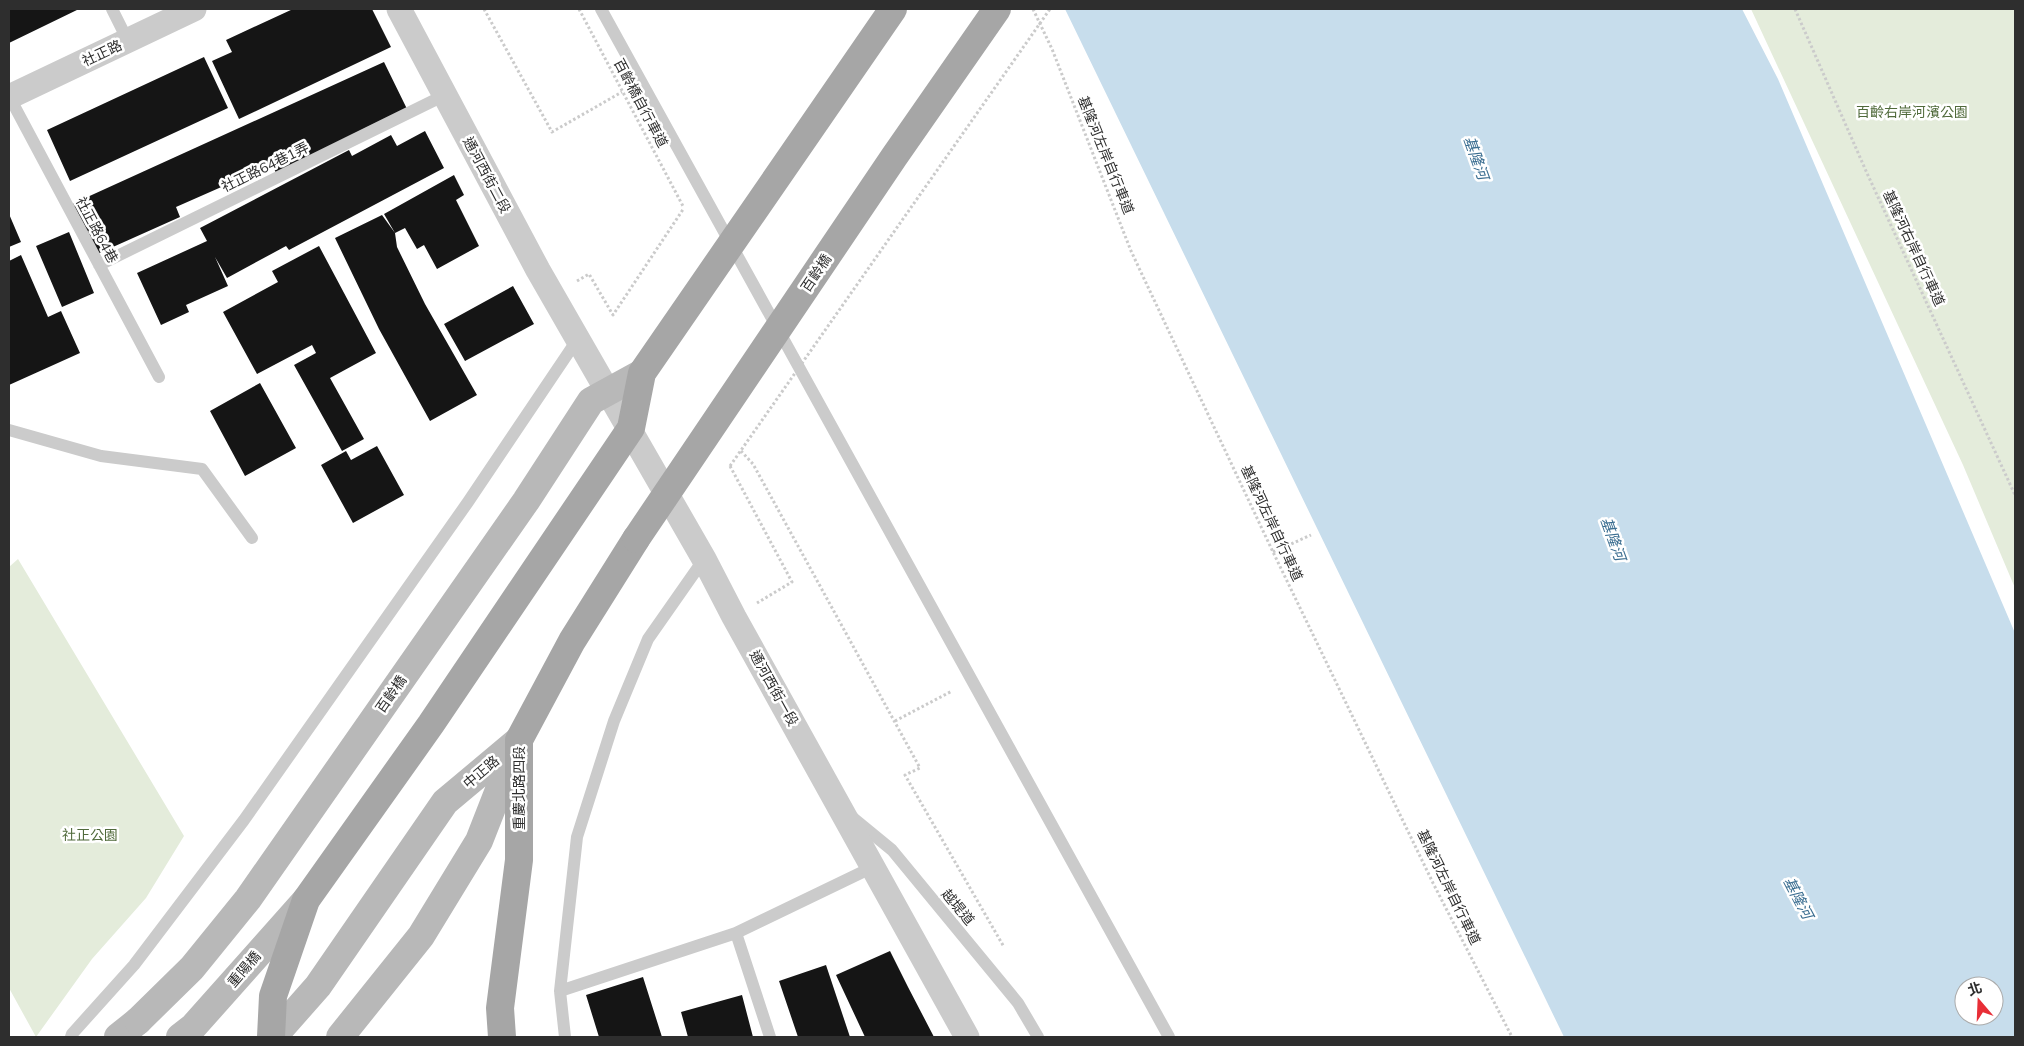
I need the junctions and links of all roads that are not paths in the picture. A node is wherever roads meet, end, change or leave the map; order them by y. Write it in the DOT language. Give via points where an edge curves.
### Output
graph roads {
  1 [pos="112,9"];
  2 [pos="194,9"];
  3 [pos="399,9"];
  4 [pos="601,9"];
  5 [pos="893,9"];
  6 [pos="997,9"];
  7 [pos="128,40"];
  8 [pos="445,95"];
  9 [pos="9,96"];
  10 [pos="99,265"];
  11 [pos="577,340"];
  12 [pos="642,373"];
  13 [pos="159,377"];
  14 [pos="9,430"];
  15 [pos="252,538"];
  16 [pos="636,539"];
  17 [pos="704,559"];
  18 [pos="519,740"];
  19 [pos="842,809"];
  20 [pos="874,867"];
  21 [pos="306,900"];
  22 [pos="736,933"];
  23 [pos="560,991"];
  24 [pos="128,1029"];
  25 [pos="71,1037"];
  26 [pos="180,1037"];
  27 [pos="272,1037"];
  28 [pos="340,1037"];
  29 [pos="502,1037"];
  30 [pos="564,1037"];
  31 [pos="770,1037"];
  32 [pos="967,1037"];
  33 [pos="1038,1037"];
  34 [pos="1169,1037"];
  1 -- 7 [label="lane"];
  2 -- 7 [label="street, 社正路"];
  3 -- 8 [label="street, 通河西街二段"];
  4 -- 34 [label="lane"];
  5 -- 12 [label="main road, 百齡橋, bridge"];
  6 -- 16 [label="main road, 百齡橋, bridge"];
  7 -- 9 [label="street, 社正路"];
  8 -- 10 [label="lane, 社正路64巷1弄"];
  8 -- 11 [label="street, 通河西街二段"];
  9 -- 10 [label="lane, 社正路64巷"];
  10 -- 13 [label="lane, 社正路64巷"];
  11 -- 17 [label="street, 通河西街一段"];
  11 -- 25 [label="lane" via="244,820 134,965"];
  12 -- 21 [label="main road, 百齡橋, bridge" via="631,428 431,724"];
  12 -- 24 [label="street, 百齡橋, bridge" via="591,400 526,501 248,899 192,968"];
  14 -- 15 [label="lane" via="101,456 202,469"];
  16 -- 18 [label="main road, 重慶北路四段" via="572,641"];
  17 -- 19 [label="street, 通河西街一段"];
  17 -- 23 [label="lane" via="648,639 614,721 577,837"];
  18 -- 27 [label="street, 中正路" via="445,802 318,986"];
  18 -- 28 [label="street, 中正路" via="479,841 421,936"];
  18 -- 29 [label="main road, 重慶北路四段" via="520,860 500,1008"];
  19 -- 20 [label="street, 通河西街一段"];
  19 -- 33 [label="lane, 越堤道" via="892,850 1018,1003"];
  20 -- 22 [label="lane"];
  20 -- 32 [label="street, 通河西街一段"];
  21 -- 26 [label="street, 重陽橋" via="193,1027"];
  21 -- 27 [label="main road, 百齡橋, bridge" via="273,996"];
  22 -- 23 [label="lane"];
  22 -- 31 [label="lane"];
  23 -- 30 [label="lane"];
}
